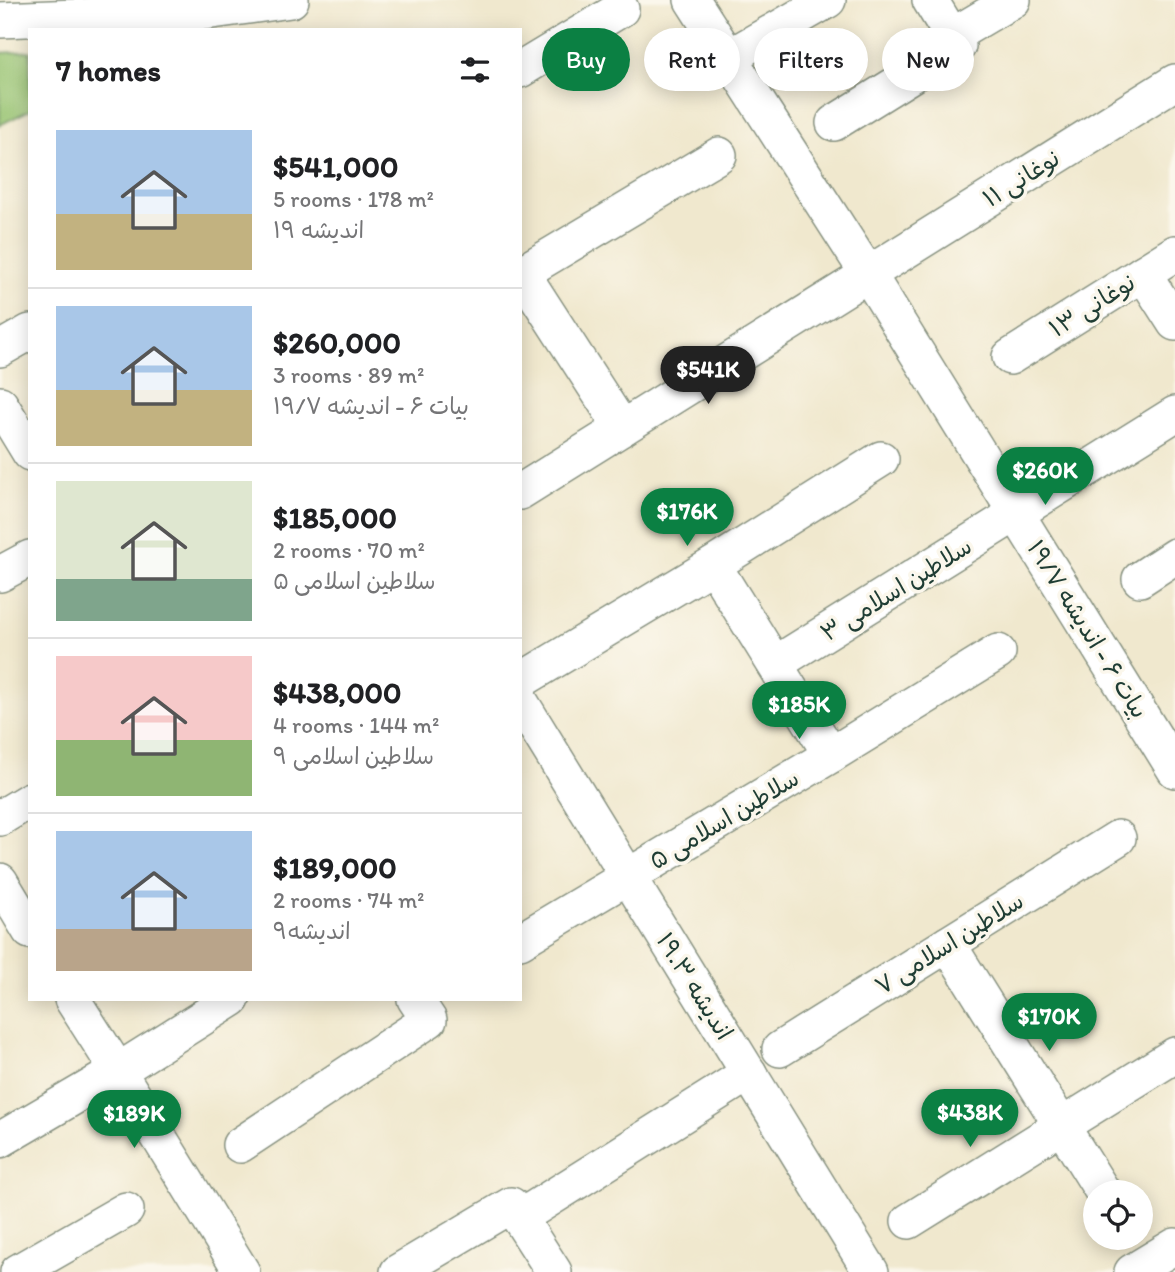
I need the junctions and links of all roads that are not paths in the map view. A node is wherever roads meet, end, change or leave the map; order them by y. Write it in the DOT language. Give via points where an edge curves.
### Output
graph roads {
  1 [pos="291,0"];
  2 [pos="692,0"];
  3 [pos="828,0"];
  4 [pos="930,0"];
  5 [pos="1013,0"];
  6 [pos="621,9"];
  7 [pos="0,20"];
  8 [pos="710,28"];
  9 [pos="947,28"];
  10 [pos="973,28"];
  11 [pos="740,51"];
  12 [pos="522,69"];
  13 [pos="740,74"];
  14 [pos="1175,82"];
  15 [pos="882,90"];
  16 [pos="834,123"];
  17 [pos="719,155"];
  18 [pos="1175,253"];
  19 [pos="522,271"];
  20 [pos="1143,273"];
  21 [pos="867,274"];
  22 [pos="522,275"];
  23 [pos="1175,323"];
  24 [pos="28,332"];
  25 [pos="0,349"];
  26 [pos="1010,357"];
  27 [pos="0,404"];
  28 [pos="1175,414"];
  29 [pos="622,428"];
  30 [pos="28,450"];
  31 [pos="881,459"];
  32 [pos="522,491"];
  33 [pos="1016,514"];
  34 [pos="1175,556"];
  35 [pos="28,559"];
  36 [pos="713,565"];
  37 [pos="0,575"];
  38 [pos="1140,579"];
  39 [pos="998,652"];
  40 [pos="775,664"];
  41 [pos="522,680"];
  42 [pos="522,704"];
  43 [pos="831,755"];
  44 [pos="1175,770"];
  45 [pos="28,801"];
  46 [pos="0,818"];
  47 [pos="1118,838"];
  48 [pos="628,877"];
  49 [pos="0,881"];
  50 [pos="28,928"];
  51 [pos="522,940"];
  52 [pos="948,944"];
  53 [pos="73,1001"];
  54 [pos="229,1001"];
  55 [pos="419,1001"];
  56 [pos="780,1049"];
  57 [pos="1175,1055"];
  58 [pos="118,1070"];
  59 [pos="749,1073"];
  60 [pos="1062,1125"];
  61 [pos="0,1140"];
  62 [pos="240,1145"];
  63 [pos="1096,1180"];
  64 [pos="126,1210"];
  65 [pos="519,1218"];
  66 [pos="909,1220"];
  67 [pos="19,1272"];
  68 [pos="242,1272"];
  69 [pos="398,1272"];
  70 [pos="554,1272"];
  71 [pos="871,1272"];
  1 -- 7 [label="street" via="205,12"];
  2 -- 8 [label="street, بیات ۶ - اندیشه ۱۹/۷"];
  3 -- 11 [label="street"];
  4 -- 9 [label="street"];
  5 -- 10 [label="street"];
  6 -- 12 [label="street"];
  13 -- 21 [label="street, بیات ۶ - اندیشه ۱۹/۷"];
  14 -- 21 [label="street, نوغانی ۱۱"];
  15 -- 16 [label="street"];
  17 -- 19 [label="street"];
  18 -- 20 [label="street, نوغانی ۱۳"];
  20 -- 23 [label="street"];
  20 -- 26 [label="street, نوغانی ۱۳"];
  21 -- 29 [label="street, نوغانی ۱۱"];
  21 -- 33 [label="street, بیات ۶ - اندیشه ۱۹/۷"];
  22 -- 29 [label="street"];
  24 -- 25 [label="street"];
  27 -- 30 [label="street"];
  28 -- 33 [label="street, سلاطین اسلامی ۳"];
  29 -- 32 [label="street, نوغانی ۱۱"];
  31 -- 36 [label="street"];
  33 -- 40 [label="street, سلاطین اسلامی ۳"];
  33 -- 44 [label="street, بیات ۶ - اندیشه ۱۹/۷"];
  34 -- 38 [label="street"];
  35 -- 37 [label="street"];
  36 -- 40 [label="street"];
  36 -- 41 [label="street"];
  39 -- 43 [label="street, سلاطین اسلامی ۵"];
  40 -- 43 [label="street"];
  42 -- 48 [label="street, اندیشه ۱۹.۳"];
  43 -- 48 [label="street, سلاطین اسلامی ۵"];
  45 -- 46 [label="street"];
  47 -- 52 [label="street, سلاطین اسلامی ۷"];
  48 -- 51 [label="street, سلاطین اسلامی ۵"];
  48 -- 59 [label="street, اندیشه ۱۹.۳"];
  49 -- 50 [label="street"];
  52 -- 56 [label="street, سلاطین اسلامی ۷"];
  52 -- 60 [label="street"];
  53 -- 58 [label="street"];
  54 -- 58 [label="street"];
  55 -- 62 [label="street" via="429,1020"];
  57 -- 60 [label="street"];
  58 -- 61 [label="street"];
  58 -- 68 [label="street"];
  59 -- 65 [label="street"];
  59 -- 71 [label="street, اندیشه ۱۹.۳"];
  60 -- 63 [label="street"];
  60 -- 66 [label="street"];
  64 -- 67 [label="street"];
  65 -- 69 [label="street" via="511,1205"];
  65 -- 70 [label="street"];
}
